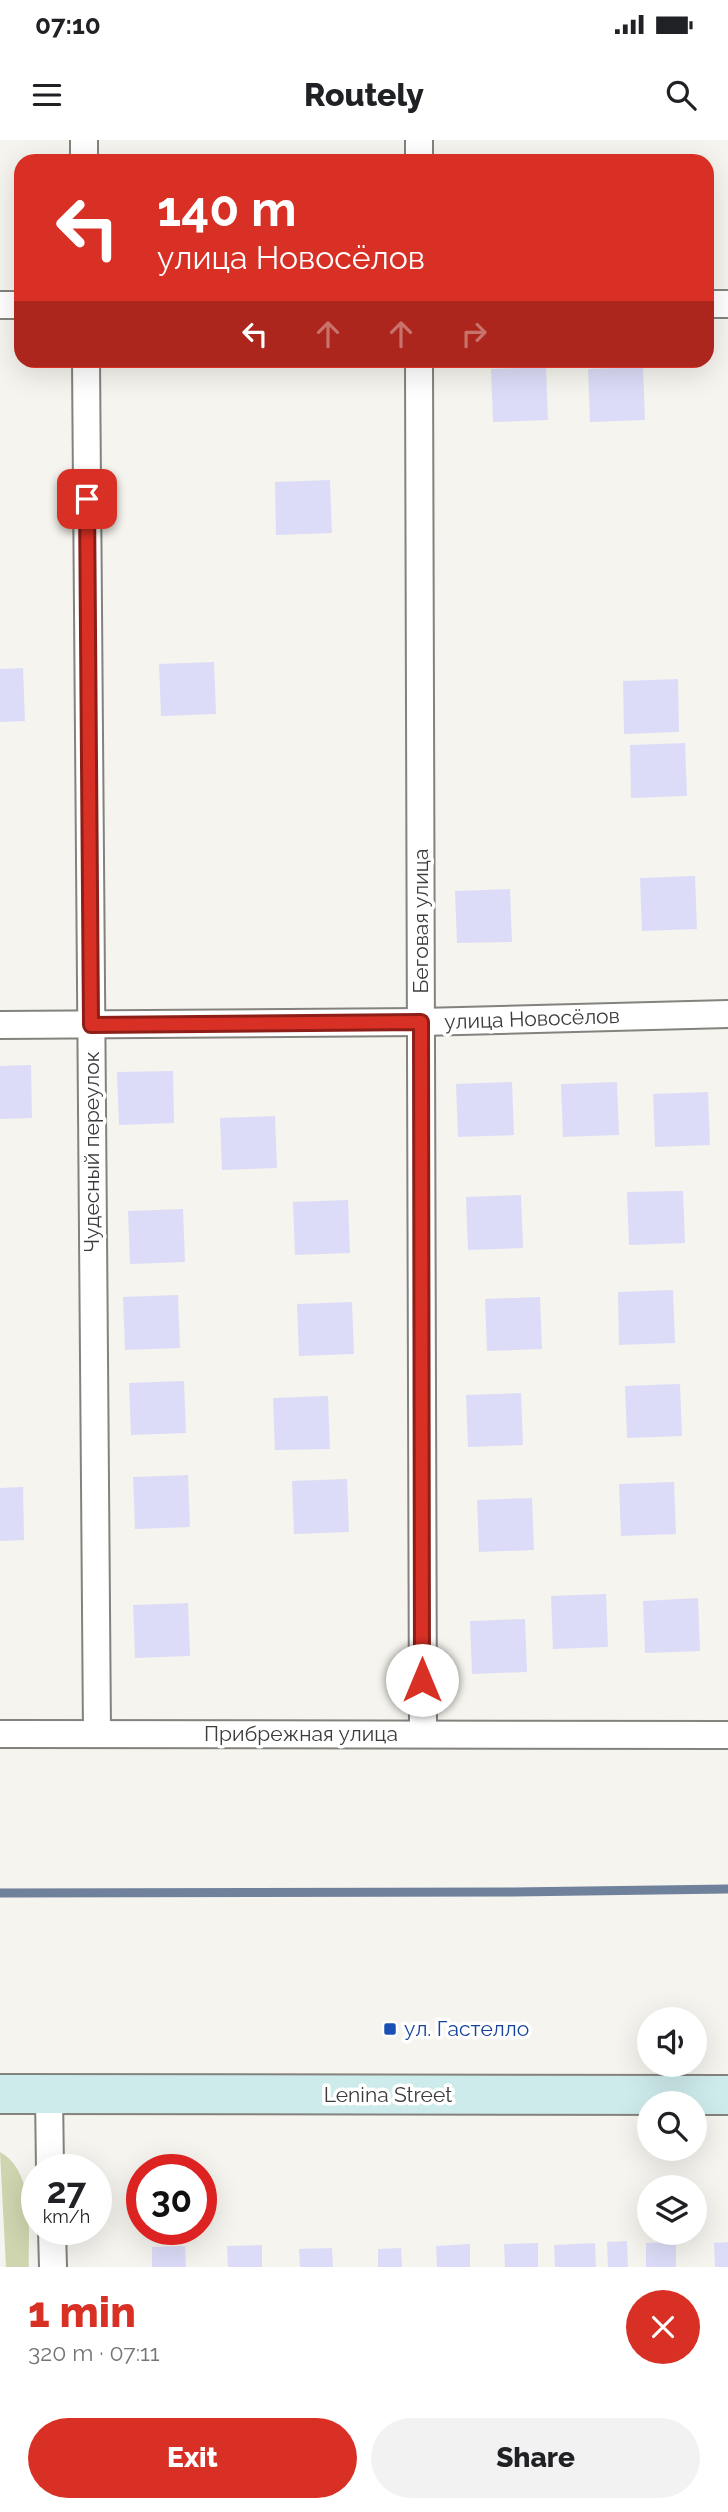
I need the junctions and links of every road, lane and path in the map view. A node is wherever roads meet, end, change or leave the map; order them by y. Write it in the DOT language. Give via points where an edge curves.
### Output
graph roads {
  1 [pos="86,368"];
  2 [pos="419,368"];
  3 [pos="728,1014"];
  4 [pos="421,1022"];
  5 [pos="0,1025"];
  6 [pos="91,1025"];
  7 [pos="0,1734"];
  8 [pos="97,1734"];
  9 [pos="423,1734"];
  10 [pos="728,1735"];
  11 [pos="0,2094"];
  12 [pos="48,2094"];
  13 [pos="728,2095"];
  14 [pos="50,2154"];
  15 [pos="52,2245"];
  16 [pos="53,2267"];
  1 -- 6 [label="street, Чудесный переулок"];
  2 -- 4 [label="street, Беговая улица"];
  3 -- 4 [label="street, улица Новосёлов"];
  4 -- 6 [label="street, улица Новосёлов"];
  4 -- 9 [label="street, Беговая улица"];
  5 -- 6 [label="street, улица Новосёлов"];
  6 -- 8 [label="street, Чудесный переулок"];
  7 -- 8 [label="street, Прибрежная улица"];
  8 -- 9 [label="street, Прибрежная улица"];
  9 -- 10 [label="street, Прибрежная улица"];
  11 -- 12 [label="main road, Lenina Street"];
  12 -- 13 [label="main road, Lenina Street"];
  12 -- 14 [label="street"];
  15 -- 16 [label="street"];
}
